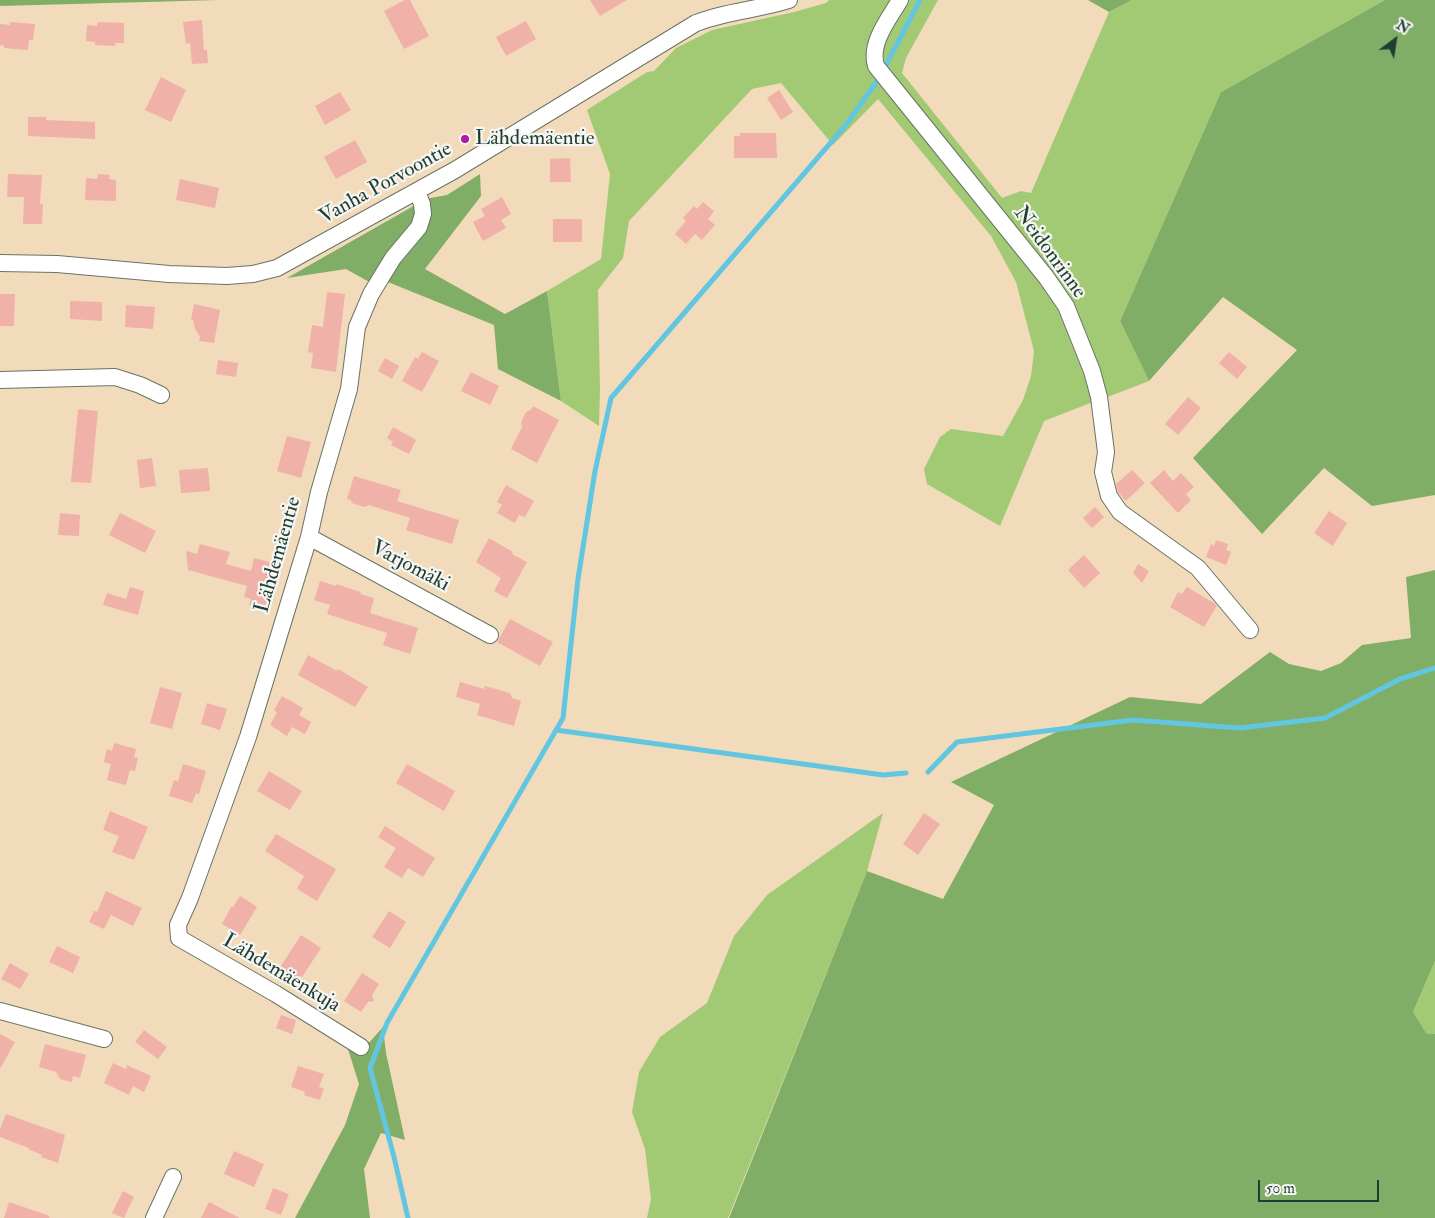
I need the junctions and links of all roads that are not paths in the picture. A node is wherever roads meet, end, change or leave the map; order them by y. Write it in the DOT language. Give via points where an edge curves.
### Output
graph roads {
  1 [pos="789,0"];
  2 [pos="900,0"];
  3 [pos="417,192"];
  4 [pos="0,263"];
  5 [pos="0,380"];
  6 [pos="161,395"];
  7 [pos="309,537"];
  8 [pos="1250,630"];
  9 [pos="490,635"];
  10 [pos="178,938"];
  11 [pos="0,1011"];
  12 [pos="104,1039"];
  13 [pos="361,1047"];
  14 [pos="173,1177"];
  15 [pos="154,1218"];
  1 -- 3 [label="street, Vanha Porvoontie" via="696,23"];
  2 -- 8 [label="street, Neidonrinne" via="875,46 876,66 1066,306 1092,371 1098,397 1106,452 1103,472 1109,496 1120,512 1198,568"];
  3 -- 4 [label="street, Vanha Porvoontie" via="278,268 254,274 218,276"];
  3 -- 7 [label="street, Lähdemäentie" via="423,214 419,227 393,258 371,294 357,327 348,388"];
  5 -- 6 [label="street" via="115,377 140,384"];
  7 -- 9 [label="street, Varjomäki"];
  7 -- 10 [label="street, Lähdemäentie" via="248,737 178,925"];
  10 -- 13 [label="street, Lähdemäenkuja"];
  11 -- 12 [label="street"];
  14 -- 15 [label="street"];
}
